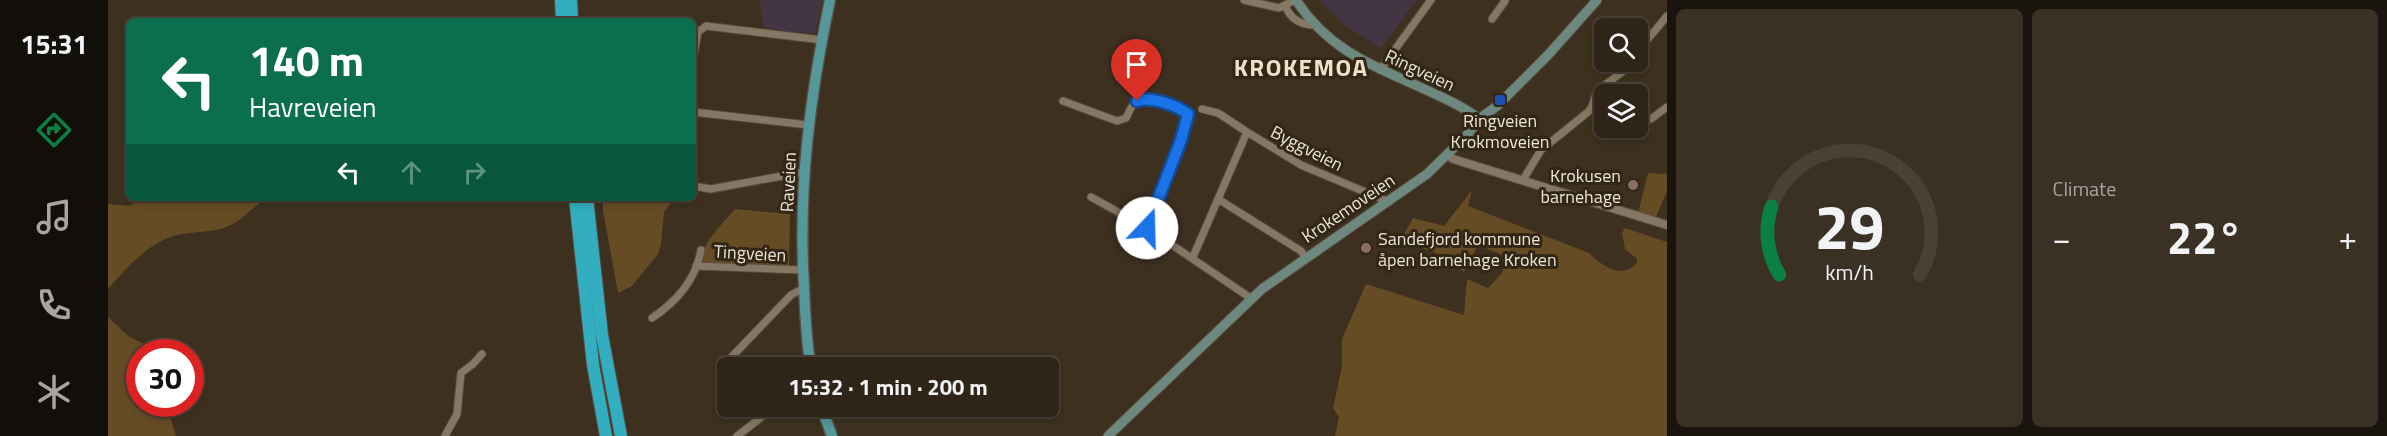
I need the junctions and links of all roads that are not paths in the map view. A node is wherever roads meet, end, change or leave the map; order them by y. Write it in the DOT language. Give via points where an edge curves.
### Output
graph roads {
  1 [pos="561,0"];
  2 [pos="571,0"];
  3 [pos="830,0"];
  4 [pos="1244,0"];
  5 [pos="1296,0"];
  6 [pos="1431,0"];
  7 [pos="1495,0"];
  8 [pos="1506,0"];
  9 [pos="1598,0"];
  10 [pos="1286,5"];
  11 [pos="1667,16"];
  12 [pos="562,18"];
  13 [pos="573,18"];
  14 [pos="1492,19"];
  15 [pos="1315,25"];
  16 [pos="822,39"];
  17 [pos="1648,39"];
  18 [pos="696,43"];
  19 [pos="1380,70"];
  20 [pos="1622,72"];
  21 [pos="1606,84"];
  22 [pos="1063,101"];
  23 [pos="1594,106"];
  24 [pos="1667,107"];
  25 [pos="1202,110"];
  26 [pos="696,112"];
  27 [pos="1479,119"];
  28 [pos="1648,120"];
  29 [pos="808,125"];
  30 [pos="1246,132"];
  31 [pos="1448,155"];
  32 [pos="804,172"];
  33 [pos="1522,180"];
  34 [pos="699,188"];
  35 [pos="1091,197"];
  36 [pos="1218,199"];
  37 [pos="575,201"];
  38 [pos="587,201"];
  39 [pos="1389,202"];
  40 [pos="1667,225"];
  41 [pos="1147,228"];
  42 [pos="700,250"];
  43 [pos="1193,257"];
  44 [pos="1305,257"];
  45 [pos="696,266"];
  46 [pos="803,270"];
  47 [pos="804,288"];
  48 [pos="1252,299"];
  49 [pos="652,318"];
  50 [pos="482,354"];
  51 [pos="732,357"];
  52 [pos="810,357"];
  53 [pos="762,417"];
  54 [pos="825,417"];
  55 [pos="445,436"];
  56 [pos="606,436"];
  57 [pos="621,436"];
  58 [pos="737,436"];
  59 [pos="832,436"];
  60 [pos="1108,436"];
  1 -- 12 [label="highway"];
  2 -- 13 [label="highway"];
  3 -- 16 [label="main road, Raveien"];
  4 -- 10 [label="street" via="1273,8"];
  5 -- 10 [label="street"];
  5 -- 15 [label="main road, Ringveien"];
  6 -- 19 [label="street"];
  7 -- 8 [label="street"];
  8 -- 14 [label="street"];
  9 -- 27 [label="main road, Krokemoveien" via="1497,106"];
  10 -- 15 [label="street" via="1293,19"];
  11 -- 17 [label="street"];
  15 -- 19 [label="main road, Ringveien" via="1350,54"];
  16 -- 18 [label="street" via="706,26 698,32"];
  16 -- 29 [label="main road, Raveien"];
  19 -- 27 [label="main road, Ringveien"];
  20 -- 21 [label="street"];
  22 -- 41 [label="street" via="1117,121 1126,118 1133,104 1143,99 1188,114"];
  23 -- 33 [label="street" via="1541,150"];
  24 -- 28 [label="street"];
  25 -- 30 [label="street, Byggveien" via="1218,113"];
  26 -- 29 [label="street"];
  27 -- 31 [label="main road, Krokemoveien"];
  29 -- 32 [label="main road, Raveien"];
  30 -- 36 [label="street"];
  30 -- 39 [label="street, Byggveien" via="1300,165"];
  31 -- 33 [label="street"];
  31 -- 39 [label="main road, Krokemoveien"];
  32 -- 34 [label="street"];
  32 -- 46 [label="main road, Raveien"];
  33 -- 40 [label="street"];
  35 -- 41 [label="street"];
  36 -- 43 [label="street"];
  36 -- 44 [label="street" via="1301,250"];
  37 -- 56 [label="highway" via="593,365"];
  38 -- 57 [label="highway" via="602,335"];
  39 -- 44 [label="main road, Krokemoveien"];
  41 -- 43 [label="street"];
  42 -- 45 [label="street, Tingveien"];
  43 -- 48 [label="street"];
  44 -- 48 [label="main road, Krokemoveien"];
  45 -- 46 [label="street, Tingveien"];
  45 -- 49 [label="street, Tingveien" via="682,293"];
  46 -- 47 [label="main road, Raveien"];
  47 -- 51 [label="street" via="791,295"];
  47 -- 52 [label="main road, Raveien"];
  48 -- 60 [label="main road, Krokemoveien"];
  50 -- 55 [label="street" via="461,373 457,414"];
  53 -- 58 [label="street"];
  54 -- 59 [label="main road"];
}
